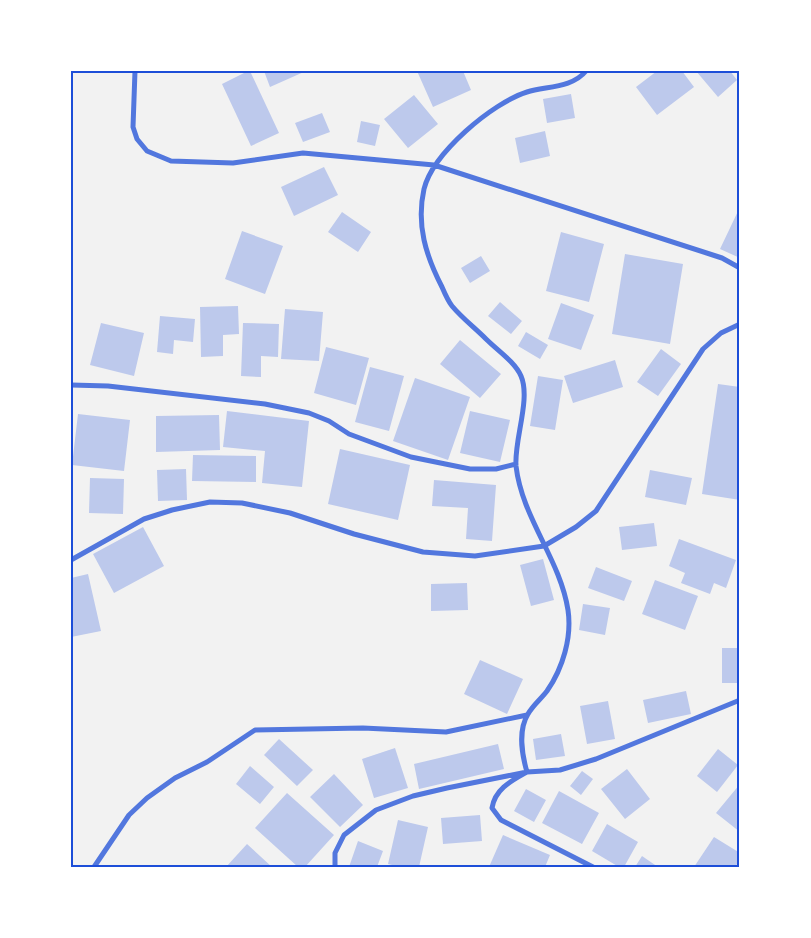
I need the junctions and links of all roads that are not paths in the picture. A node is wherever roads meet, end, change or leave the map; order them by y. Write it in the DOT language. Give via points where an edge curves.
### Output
graph roads {
  1 [pos="134,71"];
  2 [pos="586,71"];
  3 [pos="434,165"];
  4 [pos="740,268"];
  5 [pos="740,324"];
  6 [pos="71,385"];
  7 [pos="516,464"];
  8 [pos="544,546"];
  9 [pos="71,560"];
  10 [pos="740,700"];
  11 [pos="526,715"];
  12 [pos="527,772"];
  13 [pos="94,867"];
  14 [pos="335,867"];
  15 [pos="593,867"];
  1 -- 3 [label="street" via="133,127 137,139 147,151 171,161 233,163 303,153"];
  2 -- 3 [label="street" via="579,79 526,92 501,103 478,120"];
  3 -- 4 [label="street" via="722,258"];
  3 -- 7 [label="street" via="424,189 421,216 428,261 452,306 522,377"];
  5 -- 8 [label="street" via="721,333 703,349 596,511"];
  6 -- 7 [label="street" via="108,386 264,404 309,413 349,434 410,458 470,469 496,469"];
  7 -- 8 [label="street" via="522,497"];
  8 -- 9 [label="street" via="475,556 423,552 290,513 242,503 210,502 144,519"];
  8 -- 11 [label="street" via="562,584 568,612 567,637 557,676"];
  10 -- 12 [label="street" via="596,759 560,770"];
  11 -- 12 [label="street" via="522,757"];
  11 -- 13 [label="street" via="446,732 363,728 255,730 147,798 130,815"];
  12 -- 14 [label="street" via="413,796 376,810 344,835 336,853"];
  12 -- 15 [label="street" via="504,785 493,803 496,815"];
}
